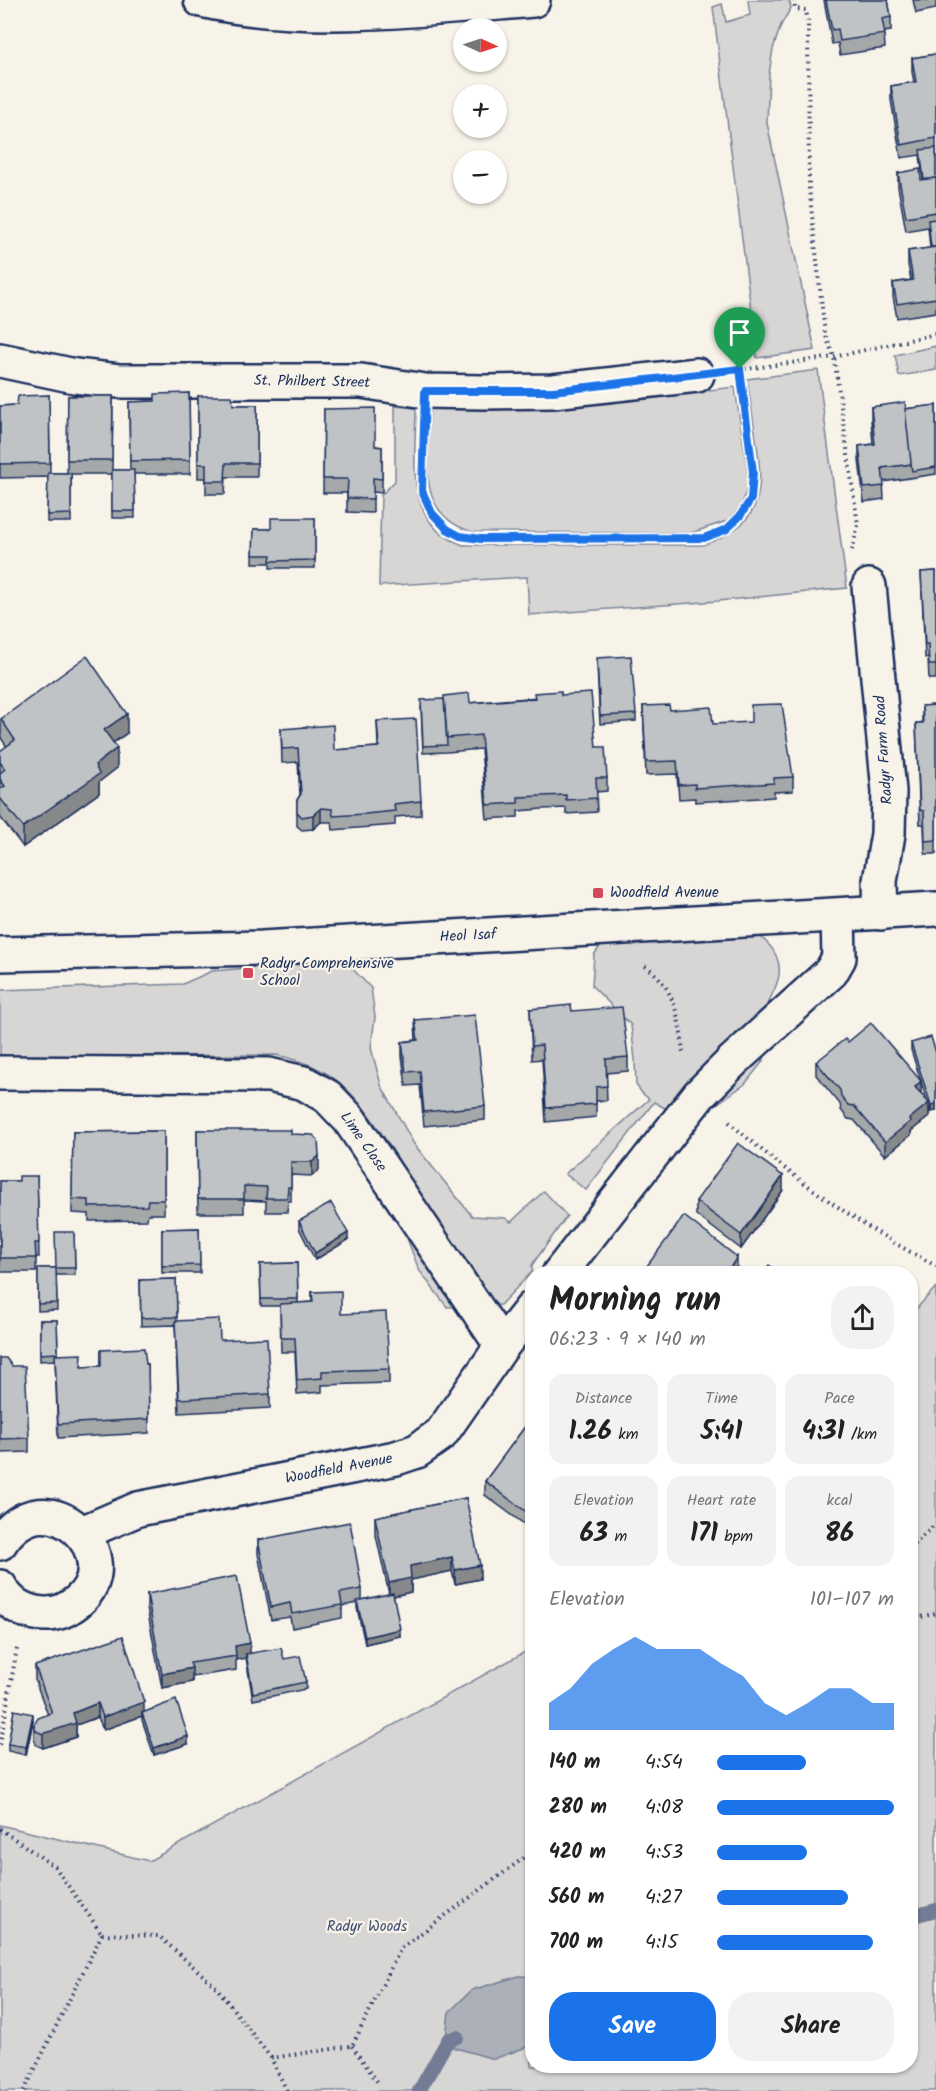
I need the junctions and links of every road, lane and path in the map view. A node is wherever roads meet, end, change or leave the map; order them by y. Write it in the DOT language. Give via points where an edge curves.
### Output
graph roads {
  1 [pos="201,0"];
  2 [pos="533,0"];
  3 [pos="794,0"];
  4 [pos="936,334"];
  5 [pos="834,357"];
  6 [pos="0,360"];
  7 [pos="740,369"];
  8 [pos="698,375"];
  9 [pos="425,391"];
  10 [pos="869,586"];
  11 [pos="936,909"];
  12 [pos="882,913"];
  13 [pos="838,916"];
  14 [pos="0,954"];
  15 [pos="640,962"];
  16 [pos="680,1064"];
  17 [pos="0,1073"];
  18 [pos="699,1095"];
  19 [pos="565,1266"];
  20 [pos="936,1266"];
  21 [pos="525,1317"];
  22 [pos="502,1346"];
  23 [pos="936,1523"];
  24 [pos="82,1533"];
  25 [pos="918,1541"];
  26 [pos="0,1543"];
  27 [pos="0,1587"];
  28 [pos="936,1613"];
  29 [pos="918,1618"];
  30 [pos="19,1640"];
  31 [pos="0,1745"];
  32 [pos="0,1829"];
  33 [pos="525,1857"];
  34 [pos="102,1934"];
  35 [pos="352,2046"];
  36 [pos="271,2058"];
  37 [pos="379,2084"];
  38 [pos="24,2091"];
  39 [pos="287,2091"];
  1 -- 2 [label="street" via="291,12 363,12"];
  3 -- 5 [label="path" via="795,9 806,10 809,188 825,334"];
  4 -- 5 [label="path"];
  5 -- 7 [label="path"];
  5 -- 10 [label="path" via="858,525 850,556 858,577"];
  6 -- 9 [label="street, St. Philbert Street" via="120,381 362,381"];
  7 -- 8 [label="path"];
  7 -- 9 [label="path" via="753,472 751,499 727,529 704,538 460,536 432,513 422,491"];
  8 -- 9 [label="street, St. Philbert Street" via="553,391"];
  10 -- 12 [label="street, Radyr Farm Road" via="889,791 888,834 880,881"];
  11 -- 12 [label="street, Heol Isaf"];
  12 -- 13 [label="street, Heol Isaf"];
  13 -- 14 [label="street, Heol Isaf" via="262,948"];
  13 -- 18 [label="street" via="839,958 831,972"];
  15 -- 16 [label="path" via="655,972 671,997 681,1029"];
  17 -- 22 [label="street, Lime Close" via="269,1075 304,1083 328,1097 349,1119"];
  18 -- 19 [label="street"];
  18 -- 20 [label="path" via="787,1170 894,1244"];
  21 -- 22 [label="street, Woodfield Avenue"];
  22 -- 24 [label="street, Woodfield Avenue" via="441,1434 417,1451 138,1509"];
  23 -- 25 [label="path"];
  24 -- 26 [label="street" via="56,1517 38,1516 22,1521"];
  24 -- 27 [label="street" via="94,1564 91,1582 83,1597 67,1610 33,1614 17,1607"];
  28 -- 29 [label="path"];
  30 -- 31 [label="path"];
  32 -- 34 [label="path" via="55,1867"];
  33 -- 35 [label="path" via="401,1948"];
  34 -- 36 [label="path" via="159,1936 216,1987"];
  34 -- 38 [label="path"];
  35 -- 36 [label="path"];
  35 -- 37 [label="path"];
  36 -- 39 [label="path"];
}
